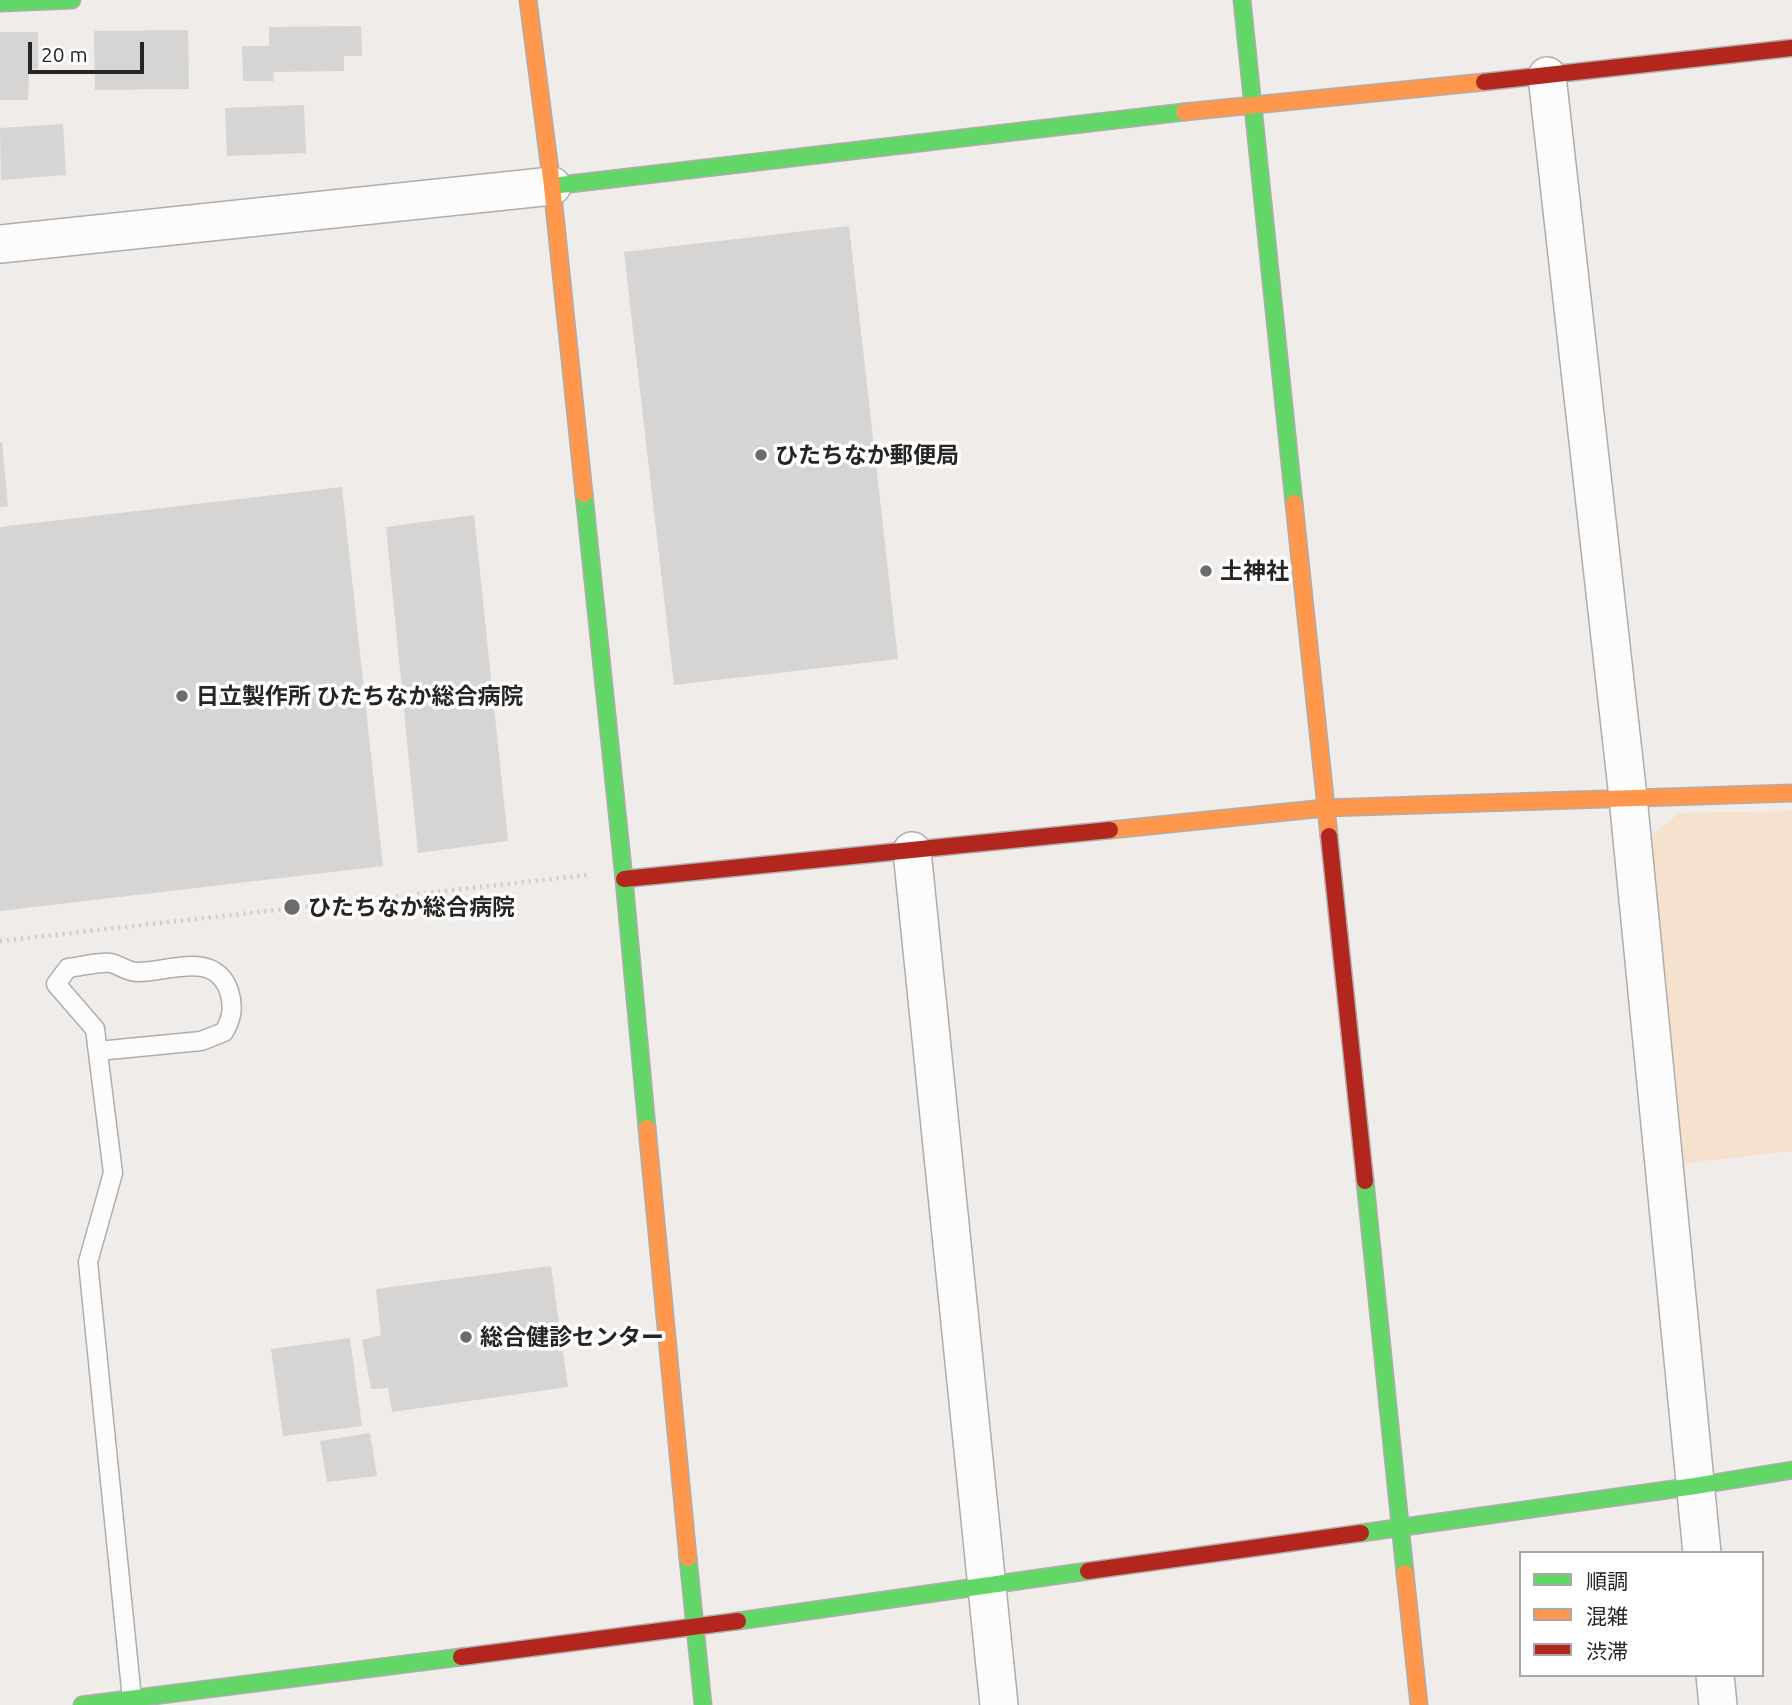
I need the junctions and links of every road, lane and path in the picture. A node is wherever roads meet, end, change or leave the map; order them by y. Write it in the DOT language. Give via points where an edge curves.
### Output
graph roads {
  1 [pos="72,0"];
  2 [pos="528,0"];
  3 [pos="1241,0"];
  4 [pos="0,3"];
  5 [pos="1792,48"];
  6 [pos="1547,76"];
  7 [pos="1253,104"];
  8 [pos="552,186"];
  9 [pos="0,244"];
  10 [pos="1792,793"];
  11 [pos="1629,797"];
  12 [pos="1325,808"];
  13 [pos="912,851"];
  14 [pos="624,879"];
  15 [pos="0,941"];
  16 [pos="98,1052"];
  17 [pos="1792,1470"];
  18 [pos="1695,1486"];
  19 [pos="1401,1528"];
  20 [pos="1702,1551"];
  21 [pos="986,1587"];
  22 [pos="694,1627"];
  23 [pos="1715,1677"];
  24 [pos="132,1699"];
  25 [pos="82,1705"];
  26 [pos="703,1705"];
  27 [pos="999,1705"];
  28 [pos="1419,1705"];
  29 [pos="1718,1705"];
  1 -- 4 [label="street"];
  2 -- 8 [label="street"];
  3 -- 7 [label="street"];
  5 -- 6 [label="street"];
  6 -- 7 [label="street"];
  6 -- 11 [label="street"];
  7 -- 8 [label="street"];
  7 -- 12 [label="street"];
  8 -- 9 [label="street"];
  8 -- 14 [label="street"];
  10 -- 11 [label="street"];
  11 -- 12 [label="street"];
  11 -- 18 [label="street"];
  12 -- 13 [label="street"];
  12 -- 19 [label="street"];
  13 -- 14 [label="street"];
  13 -- 21 [label="street"];
  14 -- 15 [label="path" via="587,875"];
  14 -- 22 [label="street"];
  16 -- 16 [label="lane" via="95,1029 56,984 68,968 108,962 135,972 199,965 214,971 227,986 231,1019 224,1032 201,1041"];
  16 -- 24 [label="lane" via="114,1173 89,1262"];
  17 -- 18 [label="street"];
  18 -- 19 [label="street"];
  18 -- 20 [label="street"];
  19 -- 21 [label="street"];
  19 -- 28 [label="street"];
  21 -- 22 [label="street"];
  21 -- 27 [label="street"];
  22 -- 24 [label="street"];
  22 -- 26 [label="street"];
  23 -- 29 [label="street"];
  24 -- 25 [label="street"];
}
